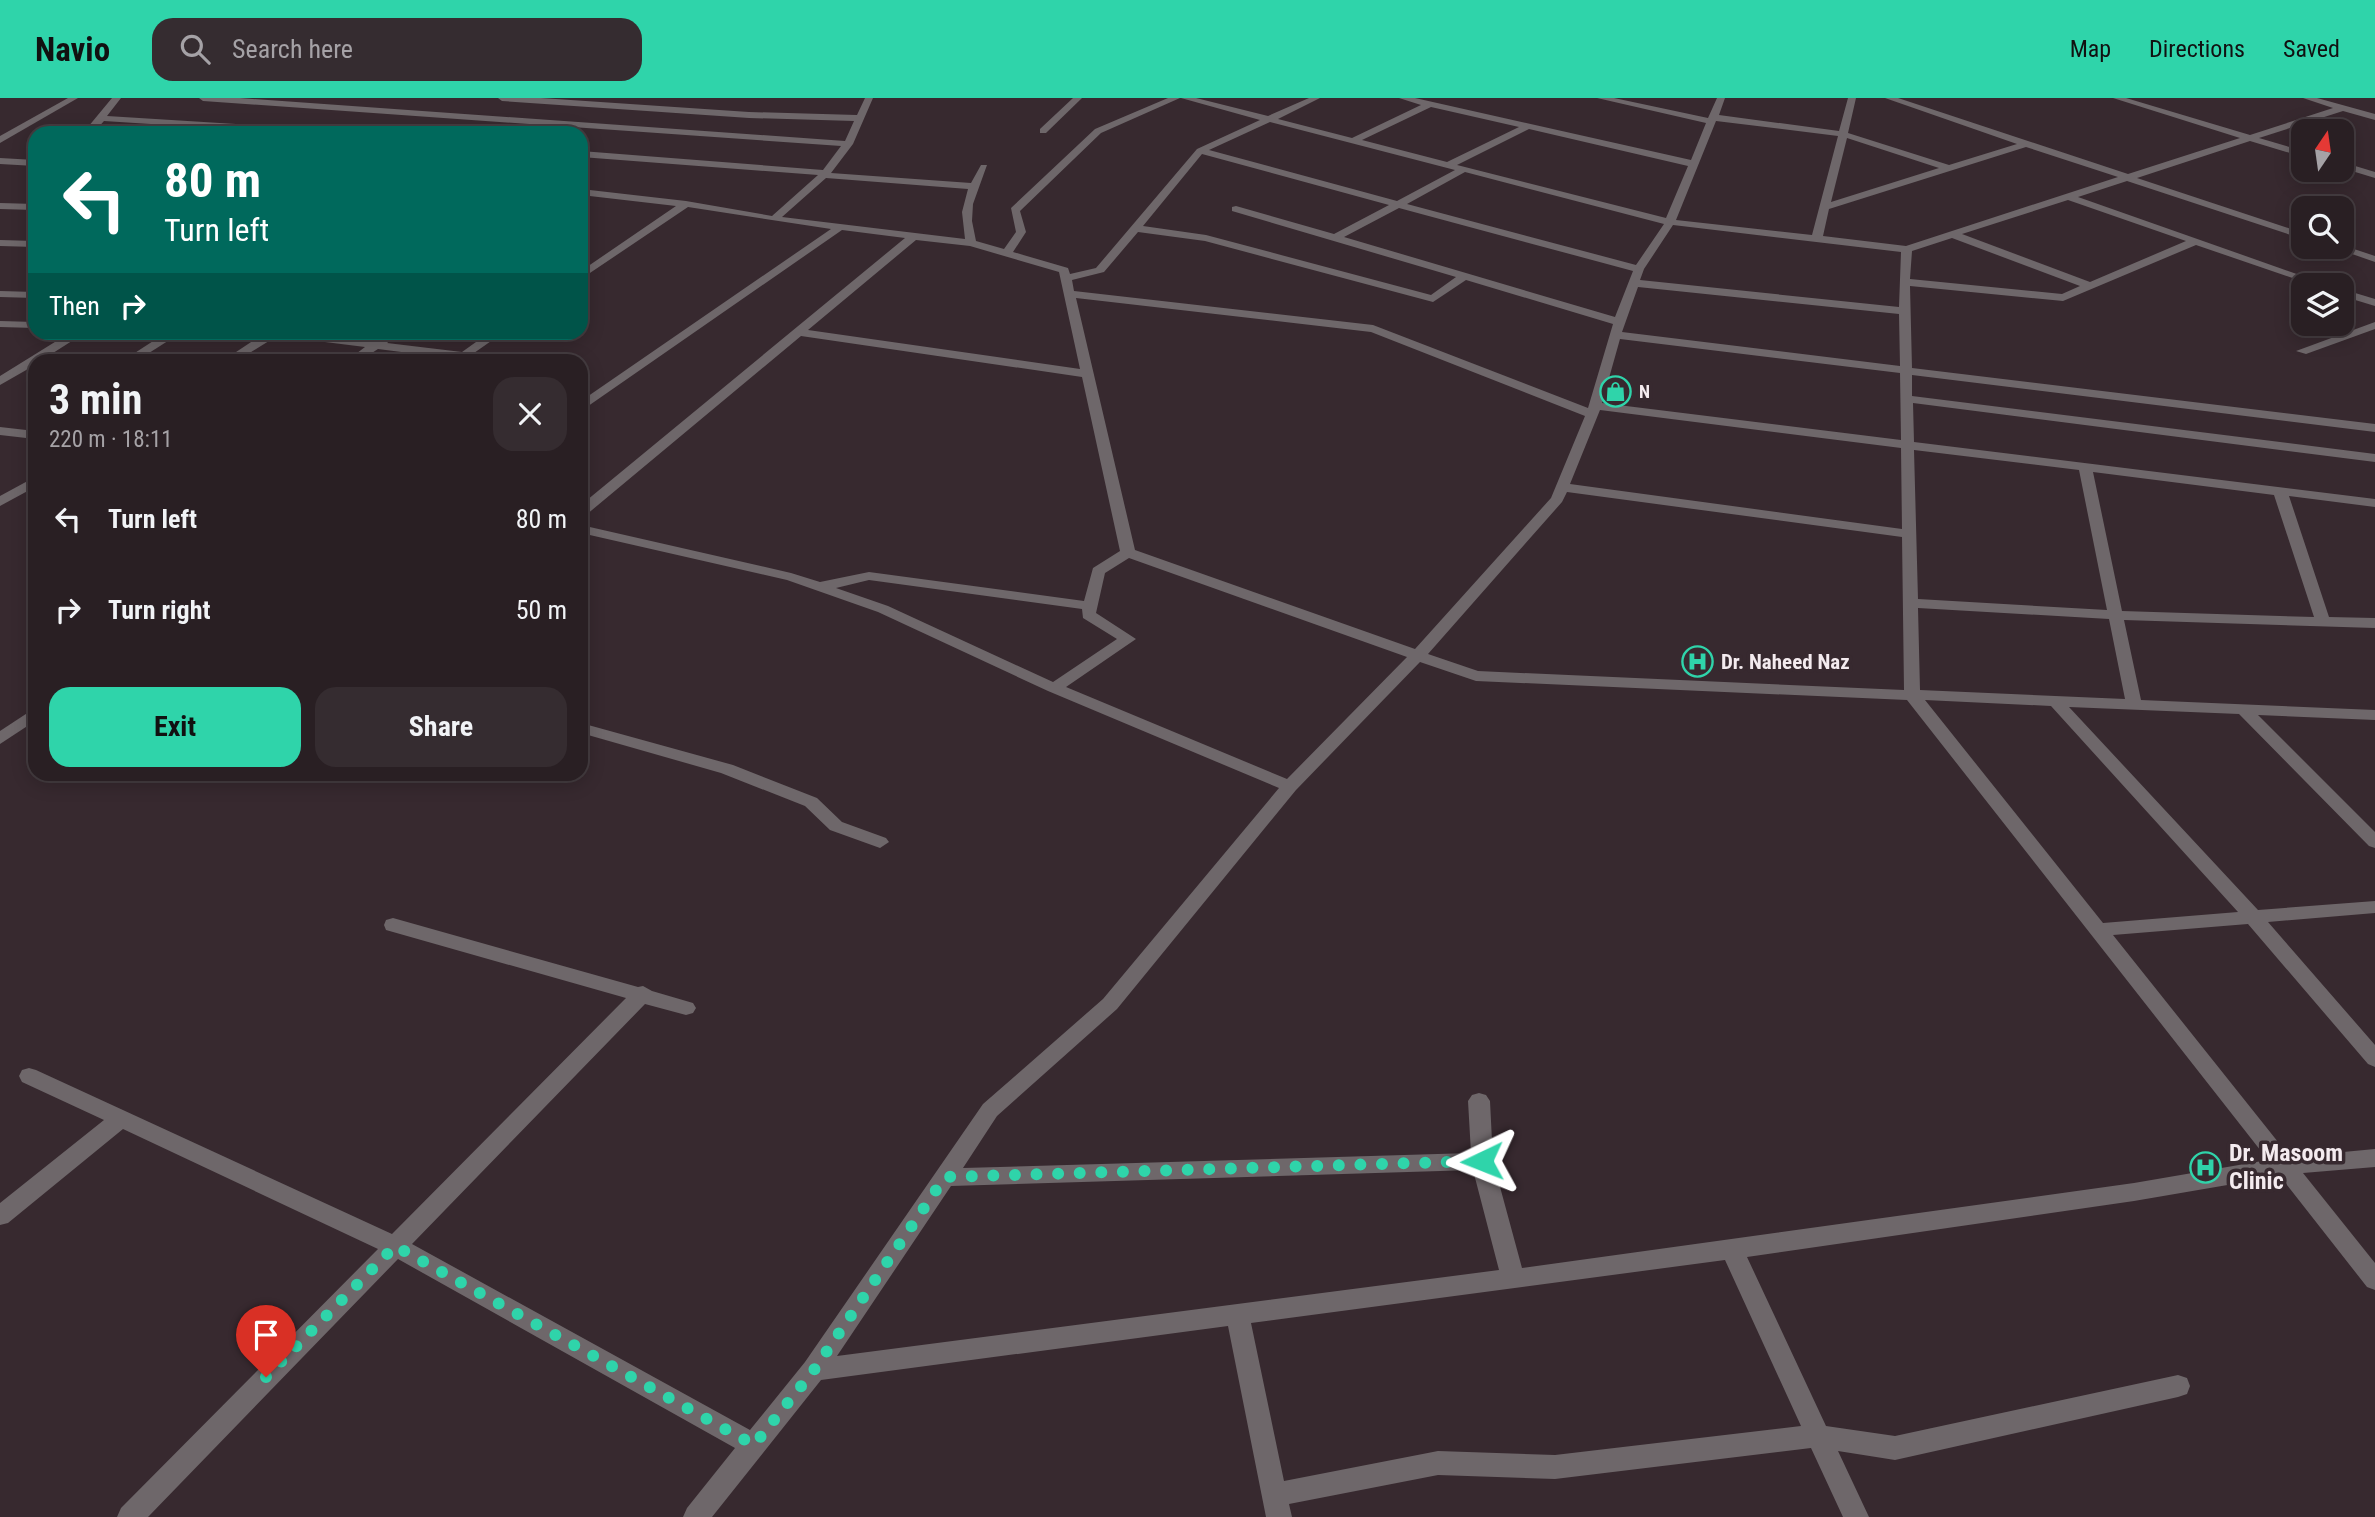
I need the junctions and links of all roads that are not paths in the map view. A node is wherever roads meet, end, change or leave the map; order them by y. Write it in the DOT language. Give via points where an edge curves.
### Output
graph roads {
  1 [pos="74,98"];
  2 [pos="117,98"];
  3 [pos="203,98"];
  4 [pos="370,98"];
  5 [pos="502,98"];
  6 [pos="869,98"];
  7 [pos="1078,98"];
  8 [pos="1176,98"];
  9 [pos="1185,98"];
  10 [pos="1316,98"];
  11 [pos="1404,98"];
  12 [pos="1601,98"];
  13 [pos="1721,98"];
  14 [pos="1852,98"];
  15 [pos="1889,98"];
  16 [pos="2117,98"];
  17 [pos="2307,98"];
  18 [pos="543,99"];
  19 [pos="1430,104"];
  20 [pos="1468,104"];
  21 [pos="2342,108"];
  22 [pos="352,110"];
  23 [pos="1457,110"];
  24 [pos="341,117"];
  25 [pos="2375,117"];
  26 [pos="103,118"];
  27 [pos="858,118"];
  28 [pos="1269,119"];
  29 [pos="1713,119"];
  30 [pos="511,122"];
  31 [pos="97,126"];
  32 [pos="225,126"];
  33 [pos="505,126"];
  34 [pos="572,126"];
  35 [pos="1528,126"];
  36 [pos="588,127"];
  37 [pos="1043,131"];
  38 [pos="0,133"];
  39 [pos="1843,134"];
  40 [pos="11,135"];
  41 [pos="28,136"];
  42 [pos="2251,138"];
  43 [pos="0,140"];
  44 [pos="1353,141"];
  45 [pos="848,144"];
  46 [pos="2026,144"];
  47 [pos="2291,150"];
  48 [pos="1200,151"];
  49 [pos="588,155"];
  50 [pos="0,161"];
  51 [pos="28,163"];
  52 [pos="1694,164"];
  53 [pos="1449,165"];
  54 [pos="984,167"];
  55 [pos="1948,168"];
  56 [pos="1464,169"];
  57 [pos="2354,169"];
  58 [pos="825,174"];
  59 [pos="2375,175"];
  60 [pos="2130,179"];
  61 [pos="974,186"];
  62 [pos="588,193"];
  63 [pos="598,194"];
  64 [pos="2071,198"];
  65 [pos="588,201"];
  66 [pos="686,204"];
  67 [pos="1398,204"];
  68 [pos="0,206"];
  69 [pos="28,207"];
  70 [pos="1826,207"];
  71 [pos="1236,209"];
  72 [pos="774,219"];
  73 [pos="1670,222"];
  74 [pos="1135,228"];
  75 [pos="839,229"];
  76 [pos="2291,232"];
  77 [pos="1954,234"];
  78 [pos="913,237"];
  79 [pos="1335,238"];
  80 [pos="1816,239"];
  81 [pos="2196,241"];
  82 [pos="0,243"];
  83 [pos="971,243"];
  84 [pos="28,244"];
  85 [pos="1907,249"];
  86 [pos="2354,252"];
  87 [pos="1007,253"];
  88 [pos="2375,259"];
  89 [pos="588,271"];
  90 [pos="2291,274"];
  91 [pos="1465,276"];
  92 [pos="1636,276"];
  93 [pos="1066,278"];
  94 [pos="1904,282"];
  95 [pos="2092,287"];
  96 [pos="0,294"];
  97 [pos="1069,294"];
  98 [pos="28,295"];
  99 [pos="2354,296"];
  100 [pos="2375,303"];
  101 [pos="1905,311"];
  102 [pos="0,324"];
  103 [pos="28,325"];
  104 [pos="2375,325"];
  105 [pos="1617,329"];
  106 [pos="798,332"];
  107 [pos="67,340"];
  108 [pos="163,340"];
  109 [pos="263,340"];
  110 [pos="324,340"];
  111 [pos="384,340"];
  112 [pos="487,340"];
  113 [pos="374,347"];
  114 [pos="2302,351"];
  115 [pos="44,354"];
  116 [pos="140,354"];
  117 [pos="240,354"];
  118 [pos="363,354"];
  119 [pos="444,354"];
  120 [pos="467,354"];
  121 [pos="28,364"];
  122 [pos="1906,372"];
  123 [pos="1087,374"];
  124 [pos="0,381"];
  125 [pos="1907,399"];
  126 [pos="588,402"];
  127 [pos="1593,410"];
  128 [pos="28,421"];
  129 [pos="2375,428"];
  130 [pos="6,432"];
  131 [pos="28,434"];
  132 [pos="1907,445"];
  133 [pos="2375,458"];
  134 [pos="2085,467"];
  135 [pos="28,485"];
  136 [pos="1562,486"];
  137 [pos="2280,491"];
  138 [pos="0,502"];
  139 [pos="2375,503"];
  140 [pos="588,506"];
  141 [pos="588,531"];
  142 [pos="1909,534"];
  143 [pos="1128,553"];
  144 [pos="817,587"];
  145 [pos="1910,603"];
  146 [pos="1090,606"];
  147 [pos="2116,615"];
  148 [pos="2323,621"];
  149 [pos="2375,623"];
  150 [pos="1418,656"];
  151 [pos="1054,688"];
  152 [pos="1912,695"];
  153 [pos="2056,702"];
  154 [pos="2134,705"];
  155 [pos="2244,710"];
  156 [pos="2375,716"];
  157 [pos="28,718"];
  158 [pos="588,730"];
  159 [pos="0,739"];
  160 [pos="1290,786"];
  161 [pos="880,842"];
  162 [pos="2375,842"];
  163 [pos="2375,907"];
  164 [pos="2253,917"];
  165 [pos="393,925"];
  166 [pos="2098,930"];
  167 [pos="643,993"];
  168 [pos="686,1007"];
  169 [pos="2375,1059"];
  170 [pos="29,1076"];
  171 [pos="1479,1101"];
  172 [pos="122,1118"];
  173 [pos="2375,1158"];
  174 [pos="1482,1161"];
  175 [pos="2285,1166"];
  176 [pos="945,1177"];
  177 [pos="0,1216"];
  178 [pos="395,1246"];
  179 [pos="1732,1250"];
  180 [pos="1513,1278"];
  181 [pos="2375,1280"];
  182 [pos="1237,1314"];
  183 [pos="814,1370"];
  184 [pos="2178,1386"];
  185 [pos="1818,1436"];
  186 [pos="754,1445"];
  187 [pos="1276,1506"];
  188 [pos="140,1514"];
  189 [pos="696,1517"];
  190 [pos="1856,1517"];
  1 -- 40 [label="street"];
  2 -- 26 [label="street" via="105,108"];
  3 -- 22 [label="street"];
  4 -- 22 [label="street"];
  5 -- 18 [label="street"];
  6 -- 27 [label="street"];
  7 -- 37 [label="street"];
  8 -- 87 [label="street" via="1098,131 1015,210 1021,232"];
  9 -- 28 [label="street"];
  10 -- 28 [label="street"];
  11 -- 19 [label="street"];
  12 -- 29 [label="street"];
  13 -- 29 [label="street"];
  14 -- 39 [label="street"];
  15 -- 46 [label="street"];
  16 -- 42 [label="street"];
  17 -- 21 [label="street"];
  18 -- 27 [label="street" via="749,115"];
  18 -- 30 [label="street"];
  19 -- 23 [label="street"];
  19 -- 44 [label="street"];
  20 -- 23 [label="street"];
  21 -- 25 [label="street"];
  21 -- 42 [label="street"];
  22 -- 24 [label="street"];
  22 -- 30 [label="street"];
  23 -- 35 [label="street"];
  26 -- 31 [label="street"];
  26 -- 32 [label="street"];
  27 -- 45 [label="street"];
  28 -- 44 [label="street"];
  28 -- 48 [label="street"];
  29 -- 39 [label="street"];
  29 -- 52 [label="street"];
  30 -- 33 [label="street"];
  30 -- 34 [label="street"];
  35 -- 52 [label="street"];
  35 -- 53 [label="street"];
  36 -- 45 [label="street"];
  38 -- 40 [label="street"];
  39 -- 55 [label="street"];
  39 -- 70 [label="street"];
  40 -- 41 [label="street"];
  40 -- 43 [label="street"];
  42 -- 47 [label="street"];
  42 -- 60 [label="street"];
  44 -- 53 [label="street"];
  45 -- 58 [label="street"];
  46 -- 55 [label="street"];
  46 -- 60 [label="street"];
  48 -- 67 [label="street"];
  48 -- 74 [label="street"];
  49 -- 58 [label="street"];
  50 -- 51 [label="street"];
  52 -- 73 [label="street"];
  53 -- 56 [label="street"];
  54 -- 61 [label="street"];
  55 -- 70 [label="street"];
  56 -- 67 [label="street"];
  56 -- 73 [label="street"];
  57 -- 59 [label="street"];
  58 -- 61 [label="street"];
  58 -- 72 [label="street"];
  60 -- 64 [label="street"];
  60 -- 76 [label="street"];
  61 -- 83 [label="street" via="965,211"];
  62 -- 63 [label="street"];
  63 -- 65 [label="street"];
  63 -- 66 [label="street"];
  64 -- 77 [label="street"];
  64 -- 81 [label="street"];
  66 -- 72 [label="street"];
  66 -- 89 [label="street"];
  67 -- 79 [label="street"];
  67 -- 92 [label="street"];
  68 -- 69 [label="street"];
  70 -- 80 [label="street"];
  71 -- 79 [label="street"];
  72 -- 75 [label="street"];
  73 -- 80 [label="street"];
  73 -- 92 [label="street"];
  74 -- 91 [label="street" via="1206,238 1433,299"];
  74 -- 93 [label="street" via="1100,270"];
  75 -- 78 [label="street"];
  75 -- 126 [label="street"];
  77 -- 85 [label="street"];
  77 -- 95 [label="street"];
  78 -- 83 [label="street"];
  78 -- 106 [label="street"];
  79 -- 91 [label="street"];
  80 -- 85 [label="street"];
  81 -- 90 [label="street"];
  81 -- 95 [label="street"];
  82 -- 84 [label="street"];
  83 -- 87 [label="street"];
  85 -- 94 [label="street"];
  86 -- 88 [label="street"];
  87 -- 93 [label="street" via="1064,270"];
  91 -- 105 [label="street"];
  92 -- 101 [label="street"];
  92 -- 105 [label="street"];
  93 -- 97 [label="street"];
  94 -- 95 [label="street" via="2063,298"];
  94 -- 101 [label="street"];
  96 -- 98 [label="street"];
  97 -- 123 [label="street"];
  97 -- 127 [label="street" via="1373,329"];
  99 -- 100 [label="street"];
  101 -- 122 [label="street"];
  102 -- 103 [label="street"];
  104 -- 114 [label="street"];
  105 -- 122 [label="street"];
  105 -- 127 [label="street"];
  106 -- 123 [label="street"];
  106 -- 140 [label="street"];
  107 -- 115 [label="street"];
  108 -- 116 [label="street"];
  109 -- 117 [label="street"];
  110 -- 113 [label="street"];
  111 -- 113 [label="street"];
  112 -- 120 [label="street"];
  113 -- 118 [label="street"];
  113 -- 119 [label="street"];
  121 -- 124 [label="street"];
  122 -- 125 [label="street"];
  122 -- 129 [label="street"];
  123 -- 143 [label="street"];
  125 -- 132 [label="street"];
  125 -- 133 [label="street"];
  127 -- 132 [label="street"];
  127 -- 136 [label="street"];
  128 -- 130 [label="street"];
  130 -- 131 [label="street"];
  132 -- 134 [label="street"];
  132 -- 142 [label="street"];
  134 -- 137 [label="street"];
  134 -- 147 [label="street"];
  135 -- 138 [label="street"];
  136 -- 142 [label="street"];
  136 -- 150 [label="street" via="1557,499"];
  137 -- 139 [label="street"];
  137 -- 148 [label="street"];
  141 -- 144 [label="street"];
  142 -- 145 [label="street"];
  143 -- 146 [label="street" via="1098,571"];
  143 -- 150 [label="street"];
  144 -- 146 [label="street" via="869,576"];
  144 -- 151 [label="street" via="883,609"];
  145 -- 147 [label="street"];
  145 -- 152 [label="street"];
  146 -- 151 [label="street" via="1088,615 1128,639"];
  147 -- 148 [label="street"];
  147 -- 154 [label="street"];
  148 -- 149 [label="street"];
  150 -- 152 [label="street" via="1476,676"];
  150 -- 160 [label="street"];
  151 -- 160 [label="street"];
  152 -- 153 [label="street"];
  152 -- 166 [label="street"];
  153 -- 154 [label="street"];
  153 -- 164 [label="street"];
  154 -- 155 [label="street"];
  155 -- 156 [label="street"];
  155 -- 162 [label="street"];
  157 -- 159 [label="street"];
  158 -- 161 [label="street" via="727,769 811,802 836,826"];
  160 -- 176 [label="street" via="1110,1004 990,1110"];
  163 -- 164 [label="street"];
  164 -- 166 [label="street"];
  164 -- 169 [label="street"];
  165 -- 167 [label="street"];
  166 -- 175 [label="street"];
  167 -- 168 [label="street"];
  167 -- 178 [label="street"];
  170 -- 172 [label="street"];
  171 -- 174 [label="street"];
  172 -- 177 [label="street"];
  172 -- 178 [label="street"];
  173 -- 175 [label="street"];
  174 -- 176 [label="street"];
  174 -- 180 [label="street"];
  175 -- 179 [label="street"];
  175 -- 181 [label="street"];
  176 -- 183 [label="street"];
  178 -- 186 [label="street"];
  178 -- 188 [label="street"];
  179 -- 180 [label="street"];
  179 -- 185 [label="street"];
  180 -- 182 [label="street"];
  182 -- 183 [label="street"];
  182 -- 187 [label="street"];
  183 -- 186 [label="street"];
  184 -- 185 [label="street" via="1895,1448"];
  185 -- 187 [label="street" via="1555,1467 1438,1463"];
  185 -- 190 [label="street"];
  186 -- 189 [label="street"];
}
